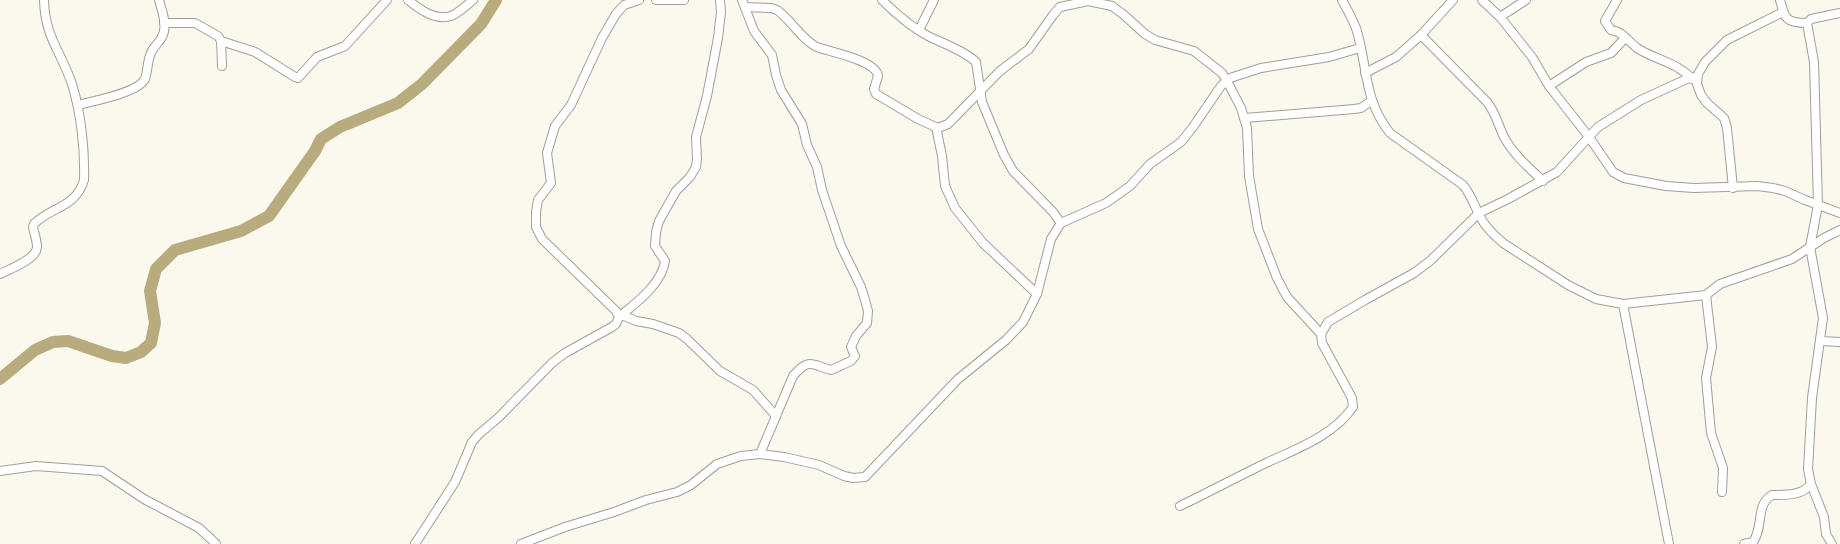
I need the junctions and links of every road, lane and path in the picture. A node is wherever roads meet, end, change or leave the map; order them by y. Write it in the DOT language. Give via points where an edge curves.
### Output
graph roads {
  1 [pos="44,0"];
  2 [pos="159,0"];
  3 [pos="387,0"];
  4 [pos="408,0"];
  5 [pos="474,0"];
  6 [pos="639,0"];
  7 [pos="656,0"];
  8 [pos="684,0"];
  9 [pos="720,0"];
  10 [pos="882,0"];
  11 [pos="934,0"];
  12 [pos="1342,0"];
  13 [pos="1453,0"];
  14 [pos="1482,0"];
  15 [pos="1526,0"];
  16 [pos="1617,0"];
  17 [pos="1780,0"];
  18 [pos="743,4"];
  19 [pos="1062,4"];
  20 [pos="1783,12"];
  21 [pos="1840,13"];
  22 [pos="1500,17"];
  23 [pos="164,23"];
  24 [pos="1807,24"];
  25 [pos="919,30"];
  26 [pos="1421,35"];
  27 [pos="1625,38"];
  28 [pos="220,40"];
  29 [pos="1360,48"];
  30 [pos="222,66"];
  31 [pos="1365,73"];
  32 [pos="1691,77"];
  33 [pos="1227,81"];
  34 [pos="1697,84"];
  35 [pos="1550,86"];
  36 [pos="980,92"];
  37 [pos="1371,101"];
  38 [pos="78,105"];
  39 [pos="1245,118"];
  40 [pos="936,127"];
  41 [pos="1589,137"];
  42 [pos="1543,181"];
  43 [pos="1733,188"];
  44 [pos="1818,205"];
  45 [pos="1840,213"];
  46 [pos="1479,214"];
  47 [pos="1061,223"];
  48 [pos="1840,230"];
  49 [pos="1810,247"];
  50 [pos="0,274"];
  51 [pos="1037,294"];
  52 [pos="1706,295"];
  53 [pos="1623,304"];
  54 [pos="620,316"];
  55 [pos="1321,334"];
  56 [pos="1820,341"];
  57 [pos="1840,342"];
  58 [pos="776,416"];
  59 [pos="760,454"];
  60 [pos="0,471"];
  61 [pos="1811,484"];
  62 [pos="1722,492"];
  63 [pos="1180,506"];
  64 [pos="216,544"];
  65 [pos="415,544"];
  66 [pos="521,544"];
  67 [pos="1669,544"];
  68 [pos="1744,544"];
  69 [pos="1832,544"];
  1 -- 38 [label="street" via="46,25"];
  2 -- 23 [label="street"];
  3 -- 28 [label="street" via="345,46 317,57 298,78 255,52"];
  4 -- 5 [label="street" via="441,17 451,16"];
  6 -- 54 [label="street" via="624,5 616,14 571,105 556,126 547,153 551,183 538,200 535,220 538,233 549,247"];
  7 -- 8 [label="street"];
  9 -- 54 [label="street" via="718,38 696,137 696,167 676,191 656,232 655,246 665,261 664,269 646,293"];
  10 -- 25 [label="street"];
  11 -- 25 [label="street"];
  12 -- 29 [label="street" via="1355,26"];
  13 -- 26 [label="street"];
  14 -- 22 [label="street"];
  15 -- 22 [label="street"];
  16 -- 27 [label="street" via="1605,21 1611,30 1618,31"];
  17 -- 20 [label="street"];
  18 -- 40 [label="street" via="777,10 816,46 846,54 875,69 878,76 874,89 876,94"];
  18 -- 58 [label="street" via="754,30 772,55 781,90 802,124 841,246 861,287 868,311 865,327 851,347 855,356 851,361 831,370 812,363 799,369 789,382"];
  19 -- 33 [label="street" via="1088,2 1112,6 1155,40 1194,51"];
  19 -- 36 [label="street" via="1029,49 1000,70"];
  20 -- 24 [label="street" via="1791,22"];
  20 -- 34 [label="street" via="1727,40 1705,62"];
  21 -- 24 [label="street" via="1811,19"];
  22 -- 35 [label="street"];
  23 -- 28 [label="street" via="195,23"];
  23 -- 38 [label="street" via="163,36 151,53 144,81 122,93"];
  24 -- 44 [label="street" via="1814,62"];
  25 -- 36 [label="street" via="974,60 978,67"];
  26 -- 31 [label="street" via="1396,58"];
  26 -- 42 [label="street" via="1493,109 1510,148"];
  27 -- 32 [label="street" via="1643,52 1680,68"];
  27 -- 35 [label="street" via="1611,53 1586,62"];
  28 -- 30 [label="street"];
  29 -- 31 [label="street"];
  29 -- 33 [label="street" via="1329,57 1261,68"];
  31 -- 37 [label="street"];
  32 -- 34 [label="street"];
  32 -- 41 [label="street" via="1641,100 1598,127"];
  33 -- 39 [label="street"];
  33 -- 47 [label="street" via="1181,142 1150,164 1130,186 1106,203"];
  34 -- 43 [label="street" via="1707,103 1724,118"];
  35 -- 41 [label="street"];
  36 -- 40 [label="street" via="948,124"];
  36 -- 47 [label="street" via="1013,171"];
  37 -- 39 [label="street" via="1354,109"];
  37 -- 46 [label="street" via="1390,133 1463,185"];
  38 -- 50 [label="street" via="84,173 82,187 66,205 34,224 36,252"];
  39 -- 55 [label="street" via="1249,176 1258,229 1287,297"];
  40 -- 51 [label="street" via="945,186 955,208 983,243"];
  41 -- 42 [label="street" via="1568,162"];
  41 -- 43 [label="street" via="1613,172 1624,178 1666,186"];
  42 -- 46 [label="street"];
  43 -- 44 [label="street" via="1773,188"];
  44 -- 45 [label="street"];
  44 -- 49 [label="street"];
  46 -- 53 [label="street" via="1503,243 1568,286 1596,299"];
  46 -- 55 [label="street" via="1430,261 1328,322"];
  47 -- 51 [label="street" via="1051,239"];
  48 -- 49 [label="street"];
  49 -- 52 [label="street" via="1792,260 1720,284"];
  49 -- 56 [label="street" via="1822,312"];
  51 -- 59 [label="street" via="1014,333 958,379 866,477 853,478 806,462"];
  52 -- 53 [label="street"];
  52 -- 62 [label="street" via="1712,347 1706,378 1711,433 1723,468"];
  53 -- 67 [label="street"];
  54 -- 58 [label="street" via="679,333 720,371 753,390"];
  54 -- 65 [label="street" via="612,327 552,363 478,435 455,482"];
  55 -- 63 [label="street" via="1322,343 1352,398 1353,407 1347,416 1298,450"];
  56 -- 57 [label="street"];
  56 -- 61 [label="street" via="1809,431"];
  58 -- 59 [label="street"];
  59 -- 66 [label="street" via="728,459 677,492"];
  60 -- 64 [label="street" via="36,466 102,470 144,499 199,528"];
  61 -- 68 [label="street" via="1795,494 1768,497 1761,508 1757,536 1753,542"];
  61 -- 69 [label="street"];
}
